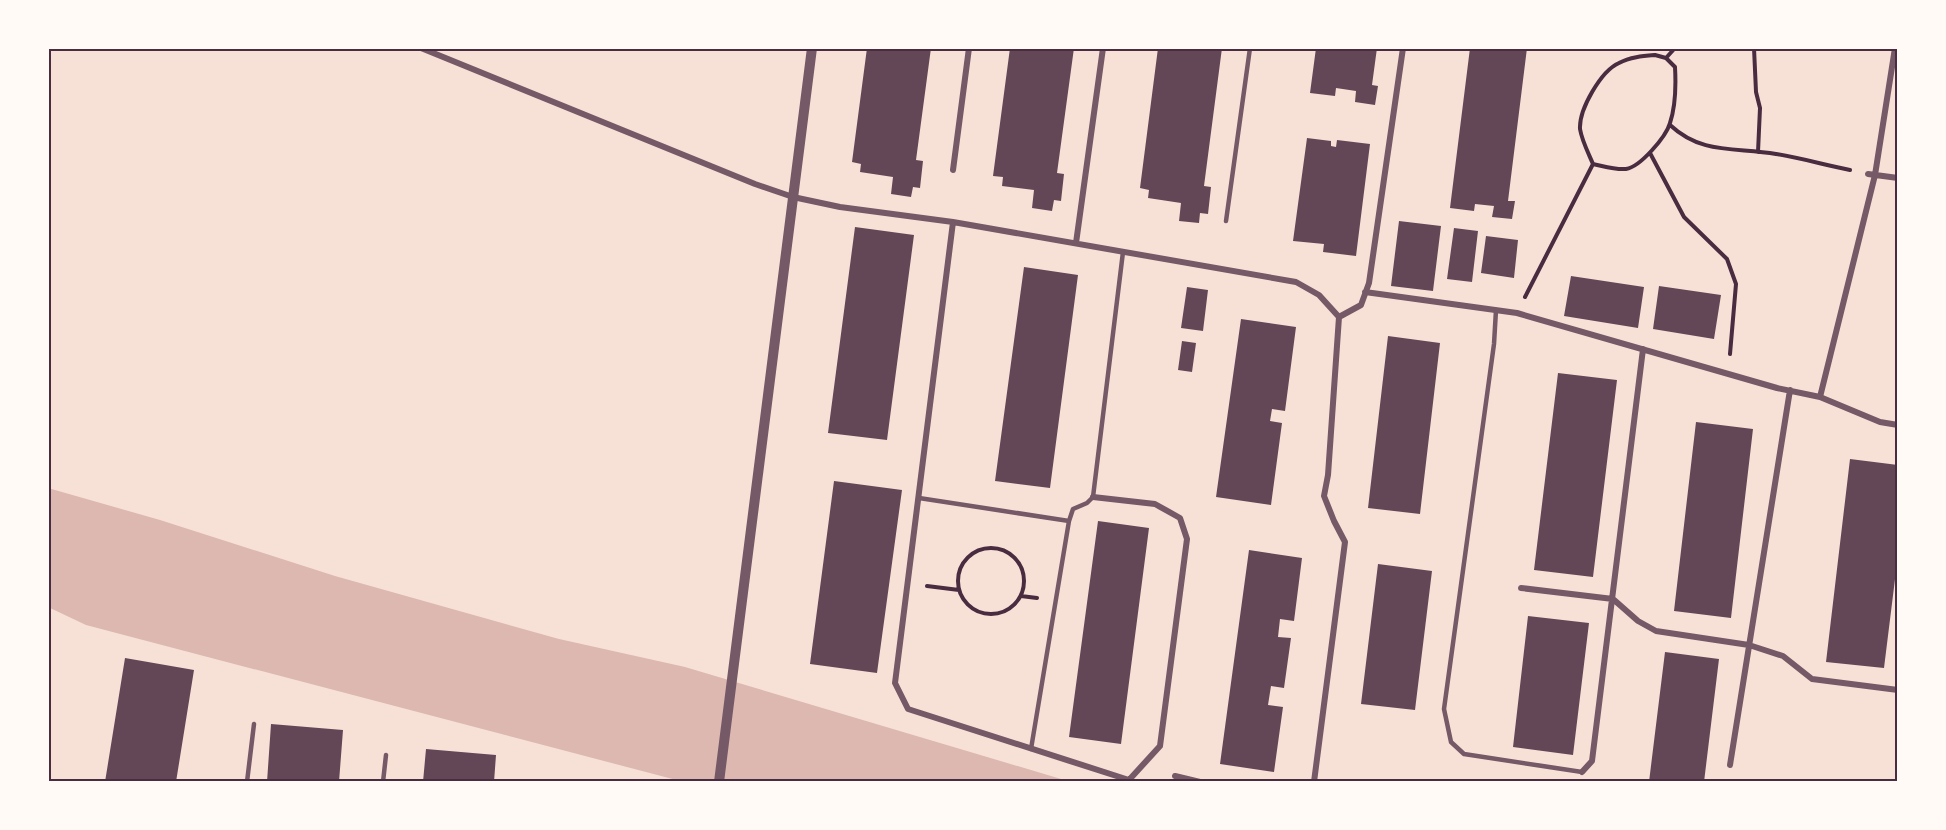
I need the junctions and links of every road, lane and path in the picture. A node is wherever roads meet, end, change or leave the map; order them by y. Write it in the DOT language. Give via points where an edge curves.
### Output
graph roads {
  1 [pos="421,48"];
  2 [pos="812,48"];
  3 [pos="969,48"];
  4 [pos="1102,48"];
  5 [pos="1250,48"];
  6 [pos="1403,48"];
  7 [pos="1675,48"];
  8 [pos="1754,48"];
  9 [pos="1895,48"];
  10 [pos="1666,58"];
  11 [pos="1670,125"];
  12 [pos="1650,153"];
  13 [pos="1758,153"];
  14 [pos="1593,164"];
  15 [pos="953,170"];
  16 [pos="1871,174"];
  17 [pos="1898,178"];
  18 [pos="793,197"];
  19 [pos="1226,221"];
  20 [pos="953,222"];
  21 [pos="1076,243"];
  22 [pos="1123,252"];
  23 [pos="1365,292"];
  24 [pos="1496,310"];
  25 [pos="1517,313"];
  26 [pos="1340,317"];
  27 [pos="1643,349"];
  28 [pos="1728,373"];
  29 [pos="1790,390"];
  30 [pos="1820,397"];
  31 [pos="1898,425"];
  32 [pos="1093,497"];
  33 [pos="919,498"];
  34 [pos="1069,521"];
  35 [pos="908,583"];
  36 [pos="1521,588"];
  37 [pos="959,590"];
  38 [pos="1613,599"];
  39 [pos="1749,645"];
  40 [pos="1898,690"];
  41 [pos="254,724"];
  42 [pos="1031,749"];
  43 [pos="386,755"];
  44 [pos="1730,765"];
  45 [pos="1582,772"];
  46 [pos="1175,776"];
  47 [pos="247,782"];
  48 [pos="383,782"];
  49 [pos="719,782"];
  50 [pos="1200,782"];
  51 [pos="1314,782"];
  1 -- 18 [label="street"];
  2 -- 18 [label="street"];
  3 -- 15 [label="street"];
  4 -- 21 [label="street"];
  5 -- 19 [label="lane"];
  6 -- 23 [label="street"];
  7 -- 10 [label="path"];
  8 -- 13 [label="path" via="1760,108"];
  9 -- 16 [label="street"];
  10 -- 11 [label="path" via="1675,67 1677,86"];
  10 -- 14 [label="path" via="1634,57 1617,63 1593,90 1580,126"];
  11 -- 12 [label="path"];
  11 -- 13 [label="path" via="1682,137 1704,145"];
  12 -- 14 [label="path" via="1636,166 1624,169"];
  12 -- 28 [label="path" via="1684,217 1727,259 1736,284"];
  13 -- 16 [label="path" via="1775,153"];
  14 -- 25 [label="path"];
  16 -- 17 [label="street"];
  16 -- 30 [label="street"];
  18 -- 20 [label="street"];
  18 -- 49 [label="street"];
  20 -- 21 [label="street"];
  20 -- 33 [label="street"];
  21 -- 22 [label="street"];
  22 -- 26 [label="street" via="1296,282 1319,295"];
  22 -- 32 [label="lane"];
  23 -- 24 [label="street"];
  23 -- 26 [label="street" via="1361,306"];
  24 -- 25 [label="street"];
  24 -- 45 [label="lane" via="1444,709 1451,742 1464,754"];
  25 -- 27 [label="street"];
  26 -- 51 [label="street" via="1324,496 1345,542"];
  27 -- 28 [label="street"];
  27 -- 38 [label="street"];
  28 -- 29 [label="street"];
  29 -- 30 [label="street"];
  29 -- 39 [label="street"];
  30 -- 31 [label="street" via="1880,422"];
  32 -- 34 [label="lane" via="1073,509"];
  32 -- 42 [label="street" via="1155,504 1180,518 1187,539 1160,746 1129,780"];
  33 -- 34 [label="lane"];
  33 -- 35 [label="street"];
  34 -- 42 [label="lane"];
  35 -- 37 [label="path"];
  35 -- 42 [label="street" via="895,683 908,709"];
  36 -- 38 [label="street"];
  37 -- 37 [label="path" via="975,611 1002,614 1021,596 1025,581 1021,565 1010,553 995,547 979,549 965,559 958,574"];
  38 -- 39 [label="street" via="1656,631"];
  38 -- 45 [label="street" via="1593,761"];
  39 -- 40 [label="street" via="1783,656 1812,679"];
  39 -- 44 [label="street"];
  41 -- 47 [label="lane"];
  43 -- 48 [label="lane"];
  46 -- 50 [label="street"];
}
